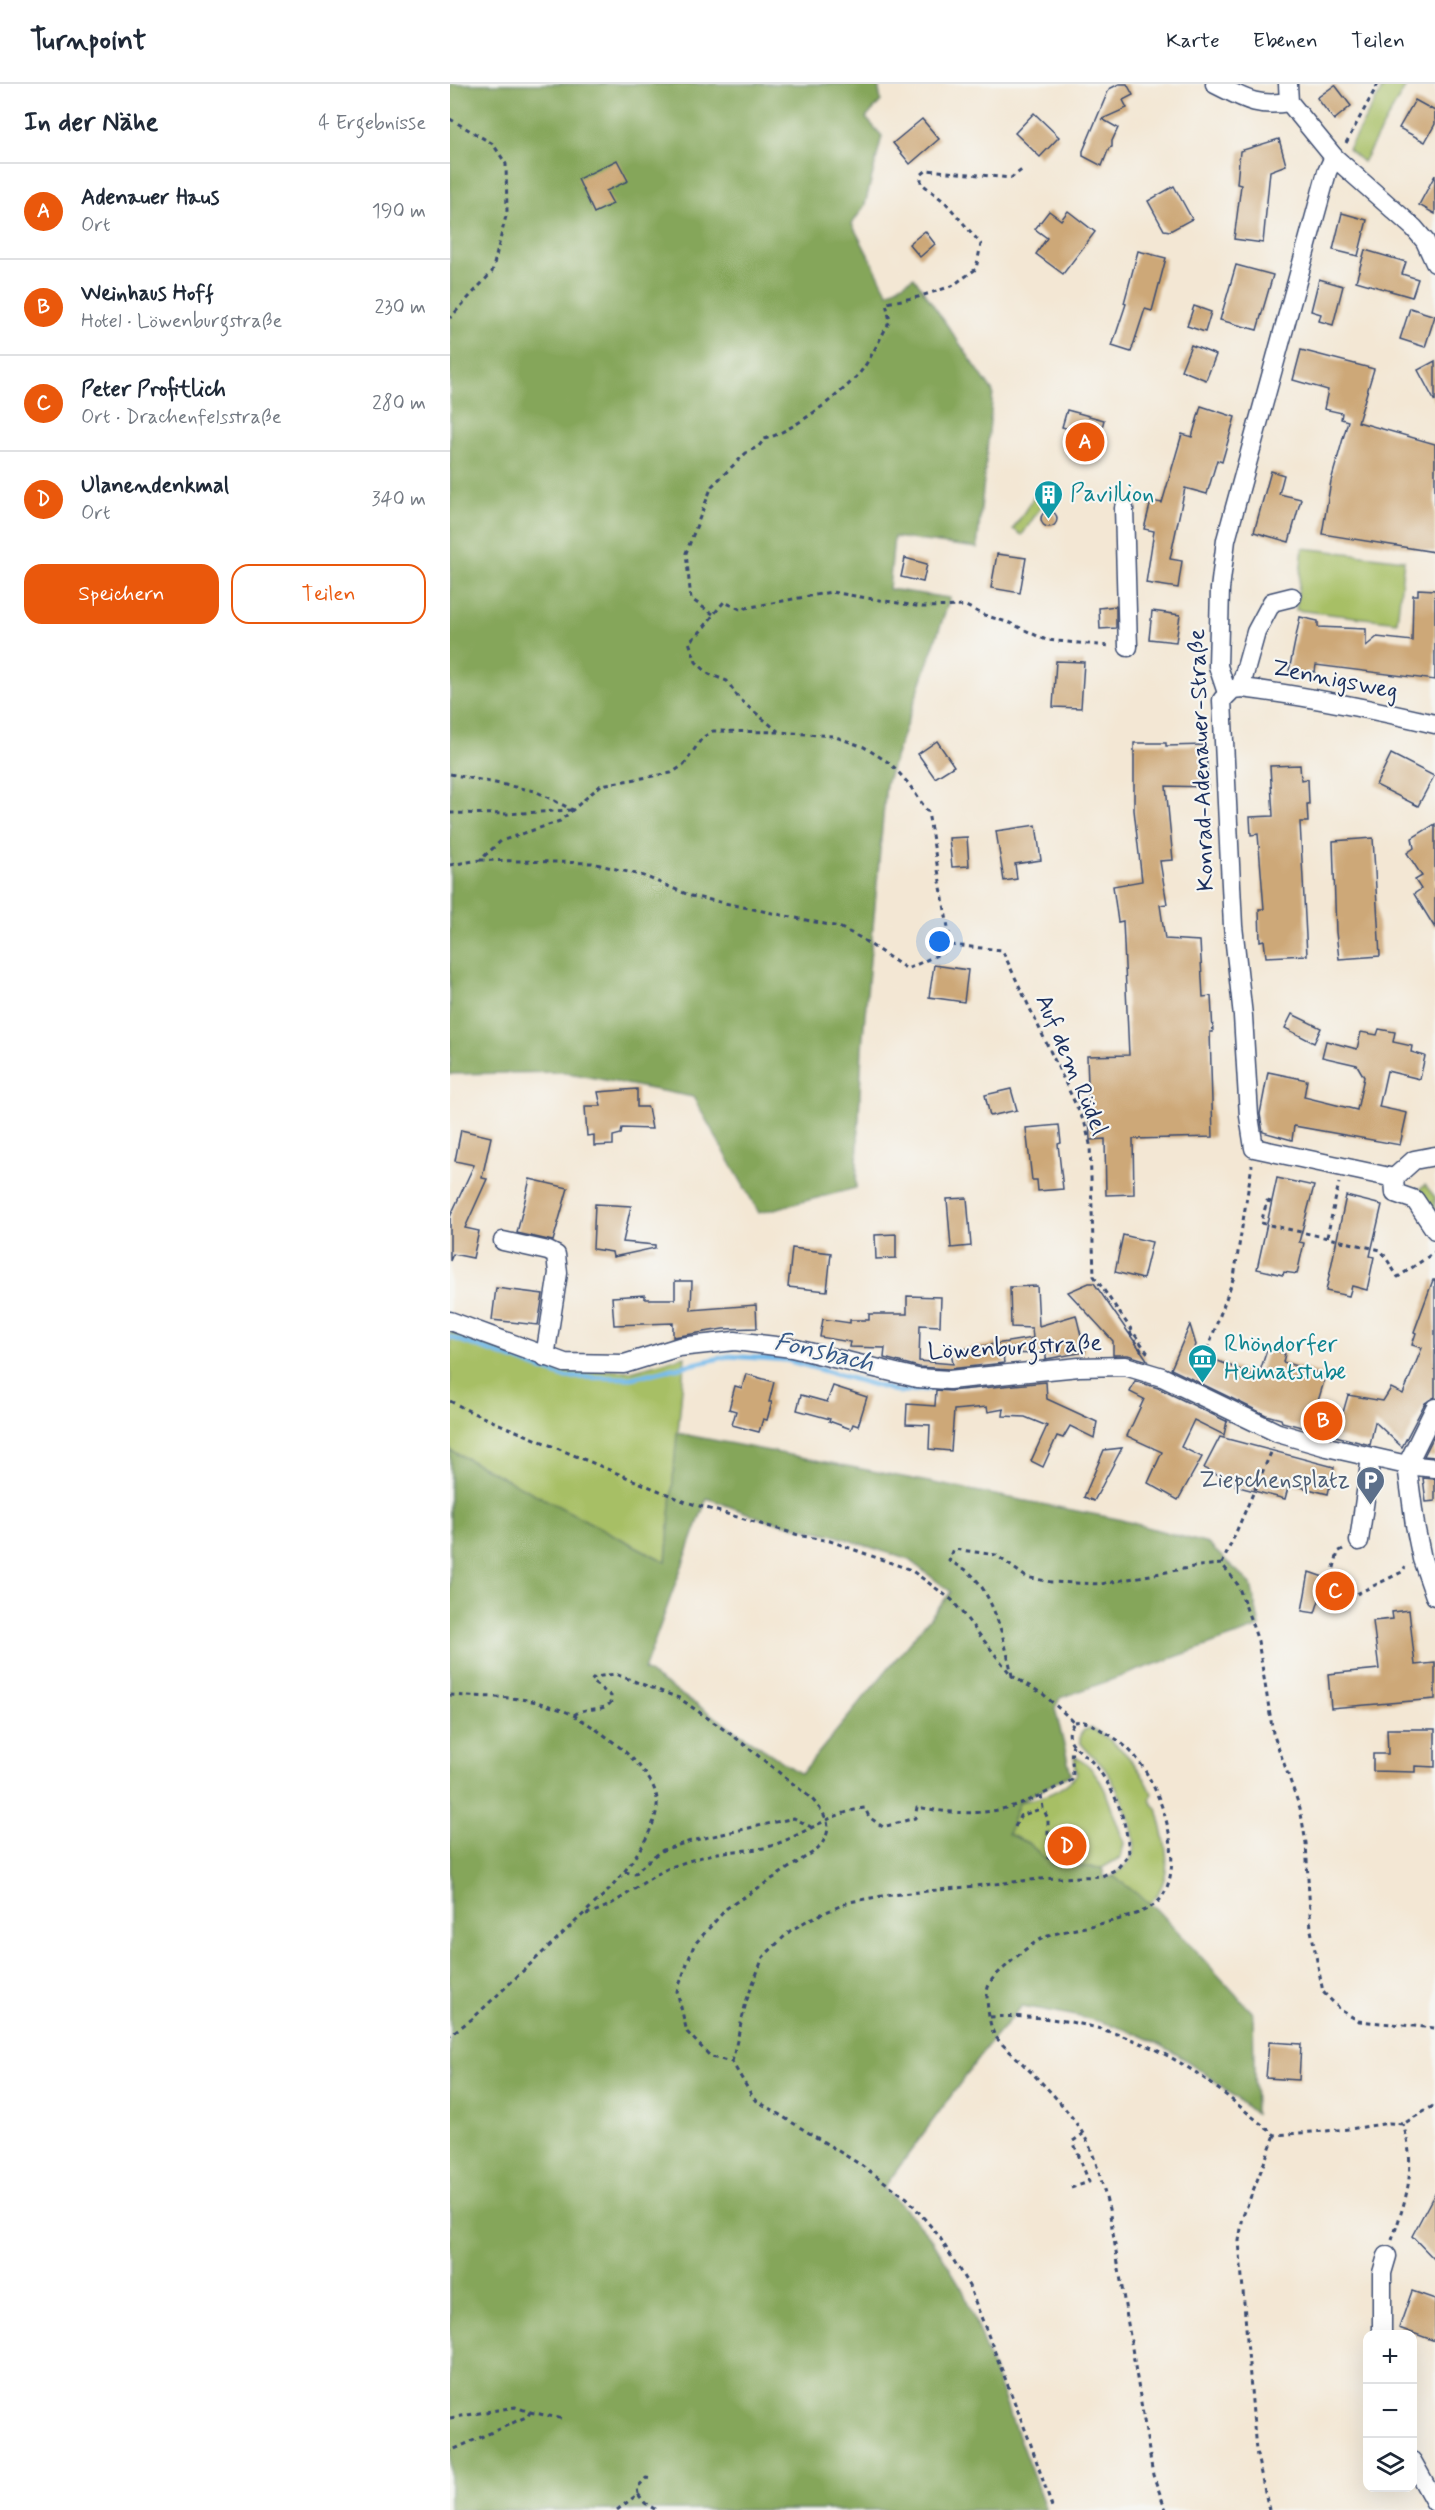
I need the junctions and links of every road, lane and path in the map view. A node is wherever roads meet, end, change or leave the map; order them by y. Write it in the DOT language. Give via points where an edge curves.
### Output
graph roads {
  1 [pos="1215,84"];
  2 [pos="1378,84"];
  3 [pos="1289,93"];
  4 [pos="450,119"];
  5 [pos="1334,157"];
  6 [pos="1023,169"];
  7 [pos="1435,263"];
  8 [pos="450,318"];
  9 [pos="1124,508"];
  10 [pos="1292,597"];
  11 [pos="713,614"];
  12 [pos="1128,647"];
  13 [pos="1235,690"];
  14 [pos="1435,724"];
  15 [pos="779,732"];
  16 [pos="450,774"];
  17 [pos="573,810"];
  18 [pos="450,813"];
  19 [pos="480,860"];
  20 [pos="450,865"];
  21 [pos="951,945"];
  22 [pos="1254,1148"];
  23 [pos="1435,1156"];
  24 [pos="1343,1166"];
  25 [pos="1394,1178"];
  26 [pos="1272,1202"];
  27 [pos="1435,1230"];
  28 [pos="1327,1237"];
  29 [pos="503,1242"];
  30 [pos="1435,1252"];
  31 [pos="450,1321"];
  32 [pos="545,1357"];
  33 [pos="1200,1369"];
  34 [pos="1160,1376"];
  35 [pos="450,1401"];
  36 [pos="1435,1408"];
  37 [pos="1278,1433"];
  38 [pos="1371,1457"];
  39 [pos="1407,1466"];
  40 [pos="1435,1468"];
  41 [pos="1359,1541"];
  42 [pos="1335,1561"];
  43 [pos="1407,1563"];
  44 [pos="1222,1564"];
  45 [pos="1330,1582"];
  46 [pos="1435,1596"];
  47 [pos="1347,1598"];
  48 [pos="1012,1676"];
  49 [pos="450,1695"];
  50 [pos="574,1716"];
  51 [pos="1074,1722"];
  52 [pos="1073,1744"];
  53 [pos="1041,1795"];
  54 [pos="1043,1808"];
  55 [pos="828,1821"];
  56 [pos="811,1827"];
  57 [pos="1015,1827"];
  58 [pos="1048,1859"];
  59 [pos="625,1872"];
  60 [pos="586,1914"];
  61 [pos="990,2017"];
  62 [pos="1435,2028"];
  63 [pos="450,2034"];
  64 [pos="732,2062"];
  65 [pos="1435,2104"];
  66 [pos="1403,2124"];
  67 [pos="1083,2134"];
  68 [pos="1275,2135"];
  69 [pos="1071,2188"];
  70 [pos="1387,2256"];
  71 [pos="1382,2330"];
  72 [pos="530,2412"];
  73 [pos="450,2418"];
  74 [pos="564,2419"];
  75 [pos="450,2451"];
  76 [pos="1417,2468"];
  77 [pos="652,2479"];
  78 [pos="638,2494"];
  79 [pos="1435,2502"];
  80 [pos="617,2510"];
  81 [pos="656,2510"];
  82 [pos="1053,2510"];
  83 [pos="1166,2510"];
  84 [pos="1269,2510"];
  1 -- 3 [label="street" via="1255,103 1269,105"];
  2 -- 5 [label="path"];
  3 -- 5 [label="street"];
  4 -- 8 [label="path" via="493,144 506,164 507,212 492,272"];
  5 -- 7 [label="street" via="1414,228 1425,240"];
  5 -- 13 [label="street, Konrad-Adenauer-Straße" via="1226,540 1218,666"];
  6 -- 11 [label="path" via="1011,178 927,170 921,175 921,183 946,203 981,244 976,269 952,286 886,303 890,321 860,372 779,435 764,439 712,486 686,553 691,599"];
  9 -- 12 [label="street"];
  10 -- 13 [label="street" via="1272,602 1256,632 1242,682"];
  11 -- 12 [label="path" via="724,602 740,609 831,592 922,607 966,606 1046,640"];
  11 -- 15 [label="path" via="702,633 689,642 696,662 709,674 727,681 740,700"];
  13 -- 14 [label="street, Zennigsweg" via="1320,699"];
  13 -- 22 [label="street, Konrad-Adenauer-Straße" via="1222,700 1222,710 1233,926"];
  15 -- 17 [label="path" via="713,731 702,738 684,765 671,774 601,785"];
  15 -- 21 [label="path" via="833,736 864,747 891,764 908,783 928,812"];
  16 -- 17 [label="path" via="535,790"];
  17 -- 18 [label="path"];
  17 -- 19 [label="path" via="560,821 501,841"];
  19 -- 20 [label="path"];
  19 -- 21 [label="path" via="592,863 644,876 691,896 839,927 907,969"];
  21 -- 34 [label="path, Auf dem Rüdel" via="1002,950 1085,1124 1090,1144 1094,1276"];
  22 -- 24 [label="street"];
  22 -- 33 [label="path" via="1234,1277"];
  23 -- 25 [label="street" via="1414,1160"];
  24 -- 25 [label="street"];
  24 -- 28 [label="path"];
  25 -- 27 [label="street" via="1395,1192 1415,1200"];
  26 -- 28 [label="path" via="1267,1201 1261,1222"];
  28 -- 30 [label="path" via="1381,1250 1398,1277"];
  29 -- 32 [label="street" via="556,1255 558,1273"];
  31 -- 32 [label="street, Löwenburgstraße"];
  32 -- 34 [label="street, Löwenburgstraße" via="565,1363 624,1364 679,1347 735,1341 792,1348 916,1378 949,1380 1125,1366"];
  34 -- 37 [label="street, Löwenburgstraße"];
  35 -- 48 [label="path" via="686,1502 830,1541 911,1570 952,1600"];
  36 -- 39 [label="street"];
  37 -- 38 [label="street, Löwenburgstraße"];
  37 -- 44 [label="path"];
  38 -- 39 [label="street, Löwenburgstraße"];
  38 -- 41 [label="street"];
  39 -- 40 [label="street, Löwenburgstraße"];
  39 -- 46 [label="street" via="1420,1548"];
  42 -- 45 [label="path"];
  43 -- 47 [label="path" via="1402,1572"];
  44 -- 48 [label="path" via="1101,1584 1050,1582 1026,1577 996,1555 954,1549 949,1562 967,1570 990,1601"];
  44 -- 62 [label="path" via="1238,1585 1258,1641 1274,1733 1300,1808 1311,1930 1323,1992 1342,2012 1359,2021"];
  45 -- 47 [label="path" via="1339,1586"];
  45 -- 47 [label="path" via="1326,1599 1330,1604"];
  48 -- 51 [label="path" via="1042,1694"];
  49 -- 50 [label="path" via="535,1701"];
  50 -- 55 [label="path" via="582,1710 609,1705 611,1696 591,1681 595,1677 615,1674 679,1698 812,1800"];
  50 -- 59 [label="path" via="644,1768 657,1798 652,1826"];
  51 -- 52 [label="path" via="1070,1728"];
  51 -- 61 [label="path" via="1083,1720 1110,1734 1137,1757 1164,1809 1171,1849 1169,1878 1162,1898 1145,1911 1045,1937 1015,1958 992,1978 987,1992"];
  52 -- 53 [label="path" via="1072,1780"];
  52 -- 64 [label="path" via="1099,1771 1121,1810 1129,1854 1117,1869 1102,1876 882,1896 824,1912 790,1931 763,1957 746,2002"];
  53 -- 54 [label="path"];
  53 -- 55 [label="path" via="1006,1810 972,1815 916,1808 915,1818 883,1827 869,1818 865,1808 847,1810"];
  54 -- 57 [label="path" via="1020,1816"];
  54 -- 58 [label="path" via="1048,1819"];
  55 -- 56 [label="path"];
  55 -- 64 [label="path" via="827,1837 818,1849 727,1908 694,1945 677,1991 687,2032 711,2056"];
  56 -- 59 [label="path" via="794,1818 691,1841 663,1850 635,1874"];
  56 -- 60 [label="path" via="766,1847 717,1853 672,1866 600,1911"];
  59 -- 60 [label="path"];
  60 -- 63 [label="path" via="472,2019"];
  61 -- 67 [label="path" via="994,2035 1063,2105"];
  61 -- 68 [label="path" via="1024,2015 1086,2024 1140,2041 1195,2072"];
  64 -- 82 [label="path" via="754,2098 907,2198 939,2236 969,2286"];
  65 -- 66 [label="path"];
  66 -- 68 [label="path" via="1389,2122"];
  66 -- 70 [label="path" via="1412,2167"];
  67 -- 69 [label="path" via="1073,2141 1089,2182"];
  67 -- 83 [label="path" via="1109,2209 1153,2475"];
  68 -- 84 [label="path" via="1243,2216 1239,2241 1256,2451"];
  70 -- 71 [label="street" via="1382,2273"];
  72 -- 73 [label="path" via="515,2407"];
  72 -- 74 [label="path"];
  72 -- 75 [label="path"];
  76 -- 79 [label="street"];
  77 -- 78 [label="path" via="640,2483"];
  78 -- 80 [label="path"];
  78 -- 81 [label="path"];
}
